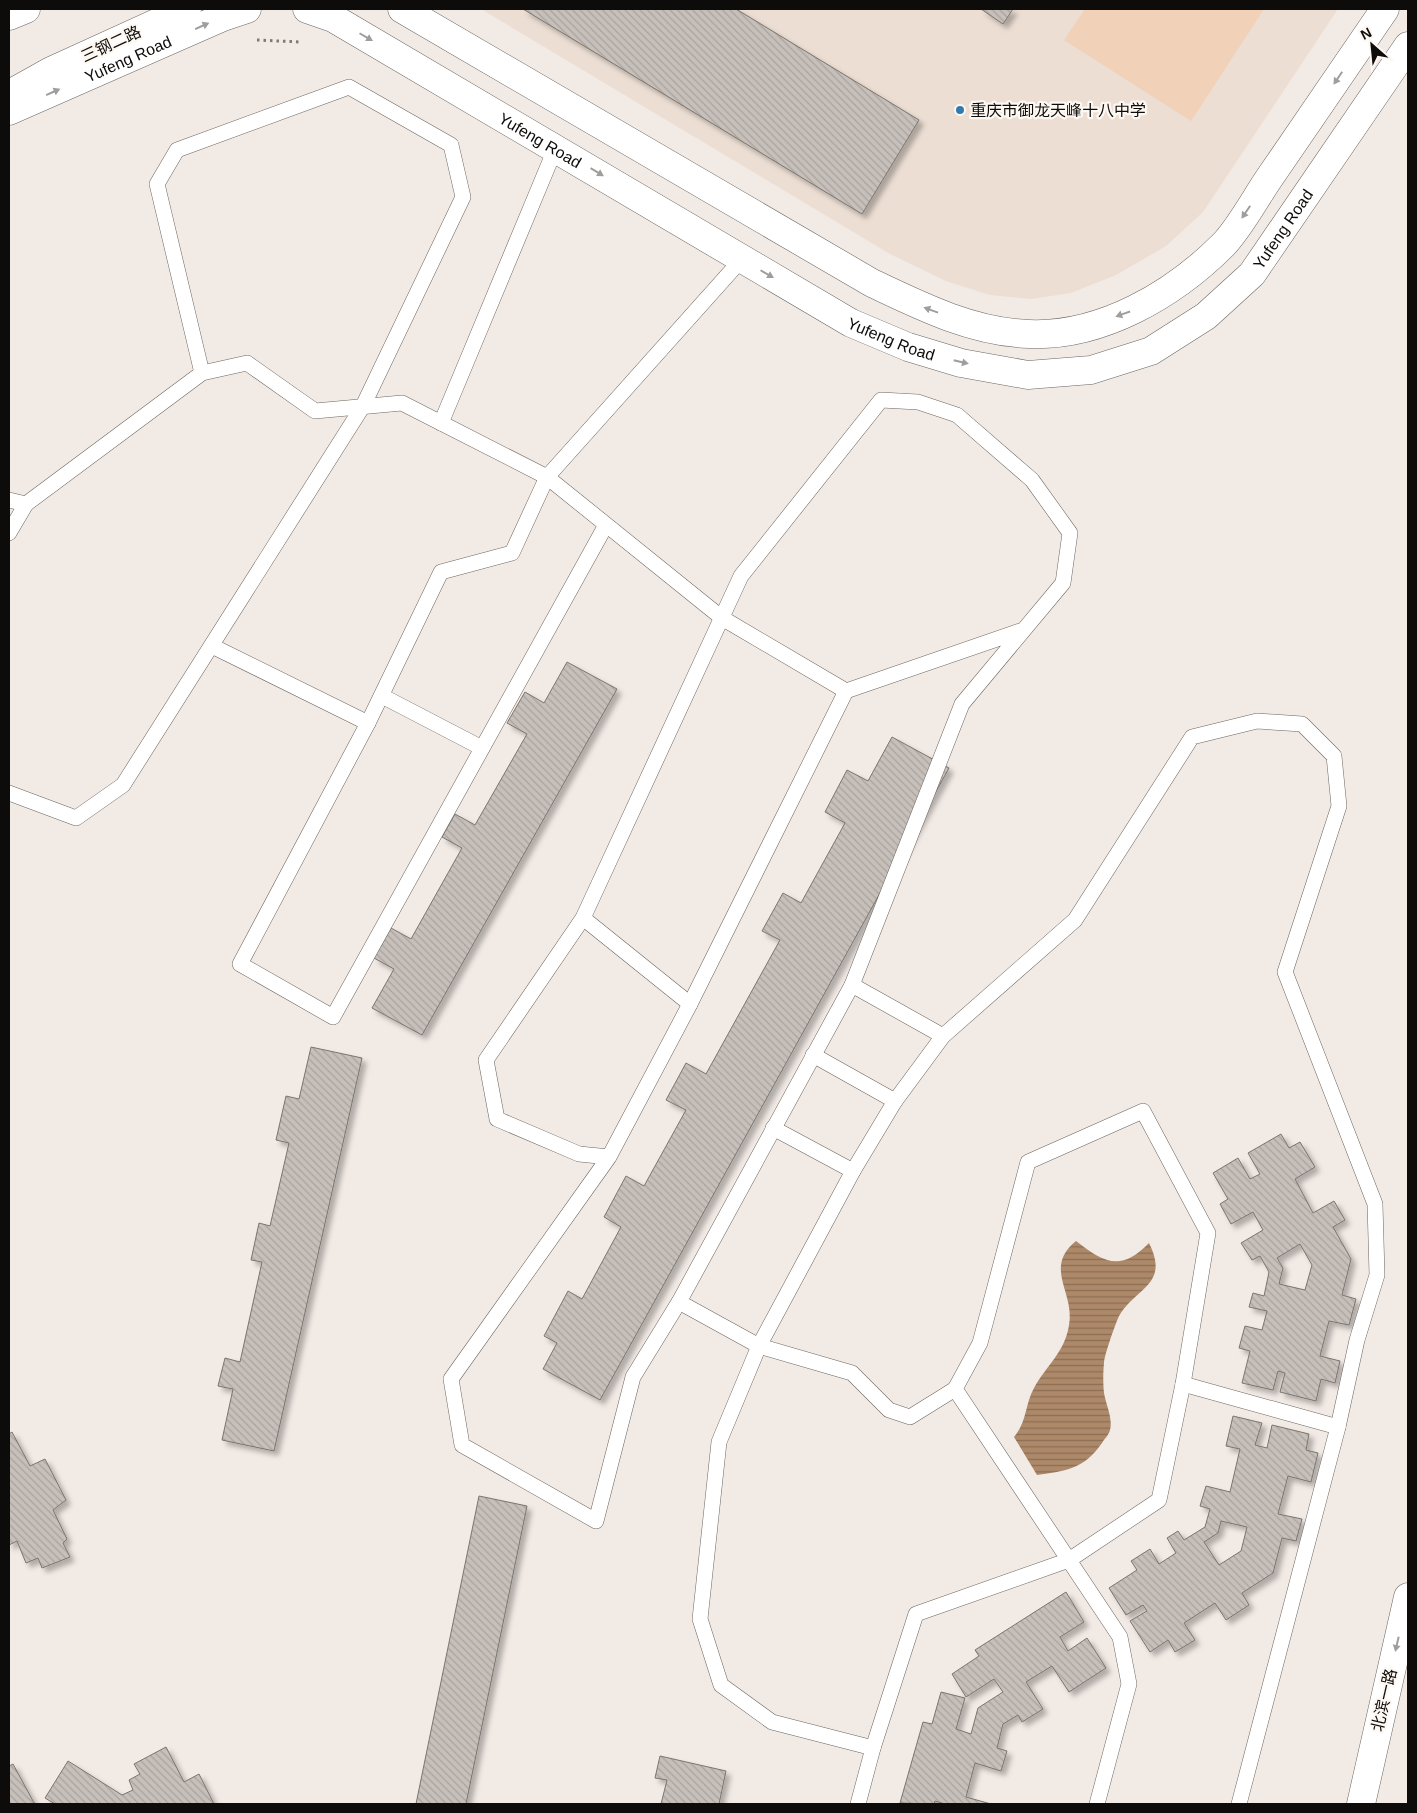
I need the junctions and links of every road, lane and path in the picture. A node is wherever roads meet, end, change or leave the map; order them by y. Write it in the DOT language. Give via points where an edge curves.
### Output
graph roads {
  1 [pos="187,9"];
  2 [pos="247,9"];
  3 [pos="307,9"];
  4 [pos="402,9"];
  5 [pos="1385,9"];
  6 [pos="330,13"];
  7 [pos="285,34"];
  8 [pos="255,40"];
  9 [pos="288,40"];
  10 [pos="308,43"];
  11 [pos="1408,46"];
  12 [pos="9,95"];
  13 [pos="9,111"];
  14 [pos="556,148"];
  15 [pos="742,259"];
  16 [pos="202,373"];
  17 [pos="363,406"];
  18 [pos="440,422"];
  19 [pos="547,477"];
  20 [pos="9,500"];
  21 [pos="26,504"];
  22 [pos="606,525"];
  23 [pos="9,533"];
  24 [pos="722,618"];
  25 [pos="1023,630"];
  26 [pos="212,646"];
  27 [pos="846,691"];
  28 [pos="382,696"];
  29 [pos="368,724"];
  30 [pos="482,748"];
  31 [pos="9,793"];
  32 [pos="582,918"];
  33 [pos="852,985"];
  34 [pos="690,1004"];
  35 [pos="944,1036"];
  36 [pos="813,1055"];
  37 [pos="895,1101"];
  38 [pos="773,1128"];
  39 [pos="608,1157"];
  40 [pos="853,1170"];
  41 [pos="679,1302"];
  42 [pos="759,1346"];
  43 [pos="1183,1384"];
  44 [pos="955,1389"];
  45 [pos="1338,1427"];
  46 [pos="1069,1560"];
  47 [pos="1408,1597"];
  48 [pos="873,1748"];
  49 [pos="858,1804"];
  50 [pos="1097,1804"];
  51 [pos="1239,1804"];
  52 [pos="1361,1804"];
  1 -- 12 [label="street, 三钢二路" via="51,71"];
  13 -- 2 [label="street, Yufeng Road, one-way"];
  3 -- 6 [label="street, Yufeng Road"];
  5 -- 4 [label="street, one-way" via="1224,244 1182,280 1134,310 1079,329 1029,334 971,325 924,308 872,283"];
  6 -- 14 [label="street, Yufeng Road, one-way"];
  7 -- 9 [label="path"];
  8 -- 9 [label="path"];
  9 -- 10 [label="path"];
  15 -- 11 [label="street, Yufeng Road, one-way" via="851,322 961,363 1028,375 1099,368 1151,351 1206,316 1252,274"];
  14 -- 15 [label="street, Yufeng Road, one-way"];
  14 -- 18 [label="lane"];
  15 -- 19 [label="lane"];
  16 -- 17 [label="lane" via="247,363 315,411"];
  16 -- 17 [label="lane" via="157,184 177,150 350,87 451,145 463,197"];
  16 -- 21 [label="lane"];
  17 -- 18 [label="lane" via="402,403"];
  17 -- 26 [label="lane"];
  18 -- 19 [label="lane"];
  19 -- 22 [label="lane"];
  19 -- 28 [label="lane" via="512,553 441,572"];
  20 -- 21 [label="lane"];
  21 -- 23 [label="lane"];
  22 -- 24 [label="lane"];
  22 -- 30 [label="lane"];
  24 -- 25 [label="lane" via="742,576 881,400 918,402 957,415 1032,480 1070,533 1063,583"];
  24 -- 27 [label="lane"];
  24 -- 32 [label="lane"];
  25 -- 27 [label="lane"];
  25 -- 33 [label="lane" via="962,704"];
  26 -- 29 [label="lane"];
  26 -- 31 [label="lane" via="123,785 76,818"];
  27 -- 34 [label="lane"];
  28 -- 29 [label="lane"];
  28 -- 30 [label="lane"];
  29 -- 30 [label="lane" via="240,964 333,1017"];
  32 -- 34 [label="lane"];
  32 -- 39 [label="lane" via="486,1060 497,1119 579,1154"];
  33 -- 35 [label="lane"];
  33 -- 36 [label="lane"];
  34 -- 39 [label="lane"];
  35 -- 37 [label="lane"];
  35 -- 45 [label="lane" via="1075,920 1192,737 1257,720 1302,724 1334,756 1339,806 1284,972 1375,1204 1377,1275"];
  36 -- 37 [label="lane"];
  36 -- 38 [label="lane"];
  37 -- 40 [label="lane"];
  38 -- 40 [label="lane"];
  38 -- 41 [label="lane"];
  39 -- 41 [label="lane" via="452,1379 462,1445 596,1521 633,1377"];
  40 -- 42 [label="lane"];
  41 -- 42 [label="lane"];
  42 -- 44 [label="lane" via="852,1373 889,1410 910,1417"];
  42 -- 48 [label="lane" via="719,1442 700,1619 721,1684 772,1722"];
  43 -- 44 [label="lane" via="1208,1233 1143,1111 1028,1162 980,1343"];
  43 -- 45 [label="lane"];
  43 -- 46 [label="lane" via="1158,1500"];
  44 -- 46 [label="lane"];
  45 -- 51 [label="lane"];
  46 -- 48 [label="lane" via="916,1614"];
  46 -- 50 [label="lane" via="1120,1638 1129,1684"];
  47 -- 52 [label="street, 北滨一路, one-way"];
  48 -- 49 [label="lane"];
}
